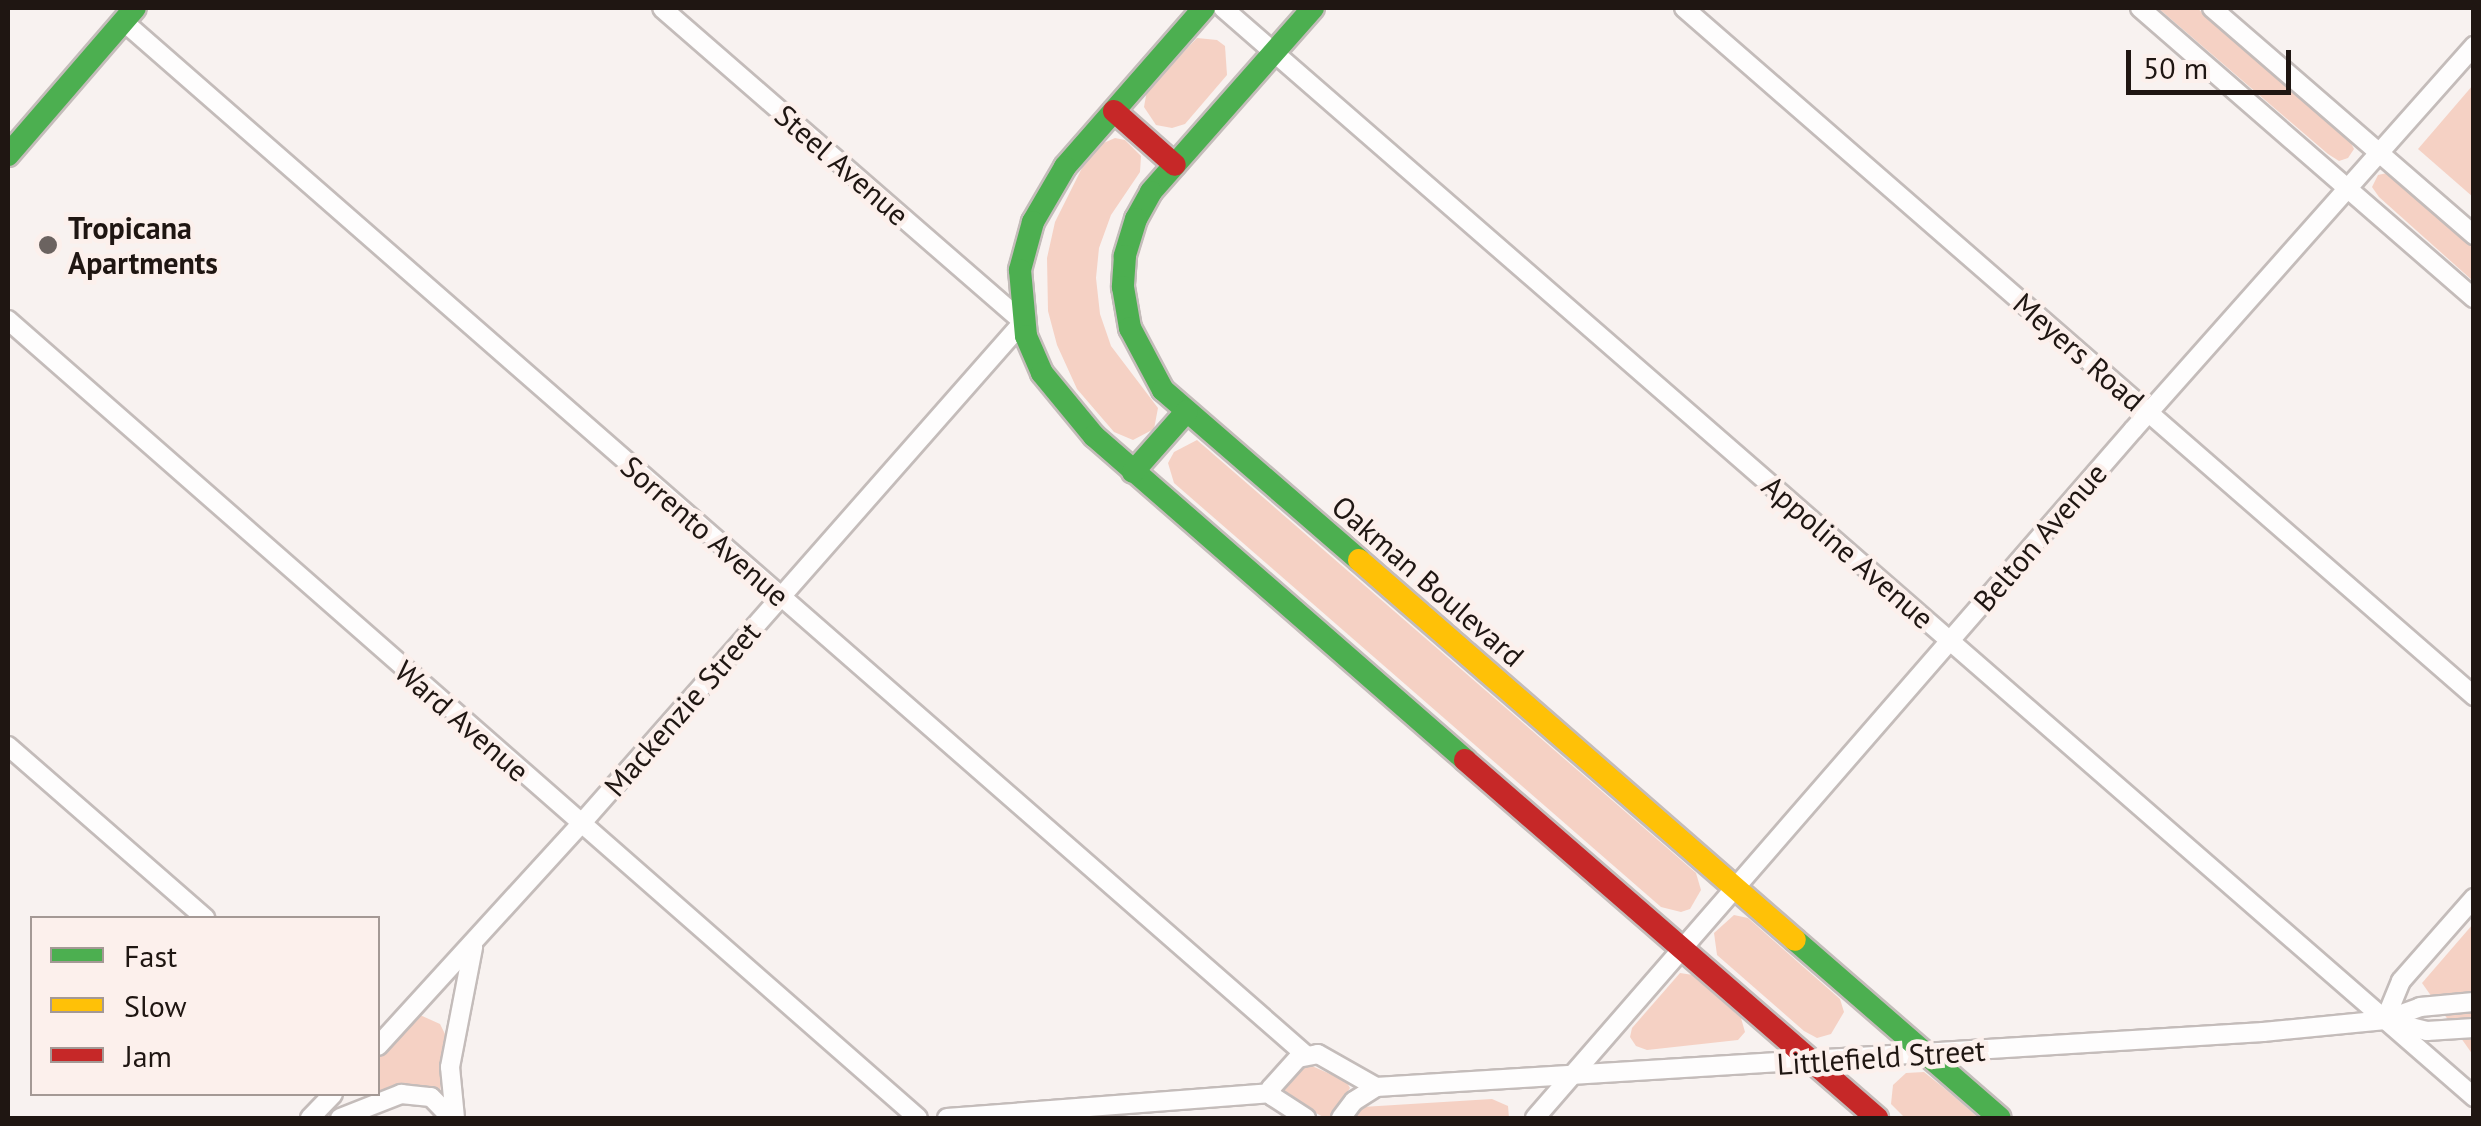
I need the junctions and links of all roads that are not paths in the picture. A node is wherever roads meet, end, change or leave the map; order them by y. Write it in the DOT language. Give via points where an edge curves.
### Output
graph roads {
  1 [pos="662,8"];
  2 [pos="1204,8"];
  3 [pos="1222,8"];
  4 [pos="1313,8"];
  5 [pos="1684,8"];
  6 [pos="2140,8"];
  7 [pos="2212,8"];
  8 [pos="129,14"];
  9 [pos="2474,46"];
  10 [pos="1274,52"];
  11 [pos="1114,111"];
  12 [pos="2379,153"];
  13 [pos="8,154"];
  14 [pos="1175,165"];
  15 [pos="2348,189"];
  16 [pos="2474,236"];
  17 [pos="2474,298"];
  18 [pos="8,320"];
  19 [pos="1023,322"];
  20 [pos="1187,411"];
  21 [pos="2149,413"];
  22 [pos="1133,472"];
  23 [pos="780,597"];
  24 [pos="1949,640"];
  25 [pos="2474,696"];
  26 [pos="8,746"];
  27 [pos="580,825"];
  28 [pos="1734,886"];
  29 [pos="2474,898"];
  30 [pos="203,916"];
  31 [pos="473,944"];
  32 [pos="1682,948"];
  33 [pos="2474,1002"];
  34 [pos="2385,1020"];
  35 [pos="2474,1028"];
  36 [pos="380,1044"];
  37 [pos="1926,1054"];
  38 [pos="1306,1055"];
  39 [pos="1812,1062"];
  40 [pos="1572,1077"];
  41 [pos="1376,1087"];
  42 [pos="1272,1093"];
  43 [pos="331,1096"];
  44 [pos="2474,1096"];
  45 [pos="310,1118"];
  46 [pos="340,1118"];
  47 [pos="453,1118"];
  48 [pos="918,1118"];
  49 [pos="947,1118"];
  50 [pos="1306,1118"];
  51 [pos="1341,1118"];
  52 [pos="1536,1118"];
  53 [pos="1877,1118"];
  54 [pos="2000,1118"];
  1 -- 19 [label="street, Steel Avenue"];
  2 -- 11 [label="street"];
  3 -- 10 [label="street, Appoline Avenue"];
  4 -- 10 [label="street, Oakman Boulevard"];
  5 -- 21 [label="street, Meyers Road"];
  6 -- 15 [label="street"];
  7 -- 12 [label="street"];
  8 -- 13 [label="street"];
  8 -- 23 [label="street, Sorrento Avenue"];
  9 -- 12 [label="street, Belton Avenue"];
  10 -- 14 [label="street, Oakman Boulevard"];
  10 -- 24 [label="street, Appoline Avenue"];
  11 -- 14 [label="street"];
  11 -- 19 [label="street" via="1065,167 1033,222 1020,270"];
  12 -- 15 [label="street, Belton Avenue"];
  12 -- 16 [label="street"];
  14 -- 20 [label="street, Oakman Boulevard" via="1136,219 1123,287 1142,358"];
  15 -- 17 [label="street"];
  15 -- 21 [label="street, Belton Avenue"];
  18 -- 27 [label="street, Ward Avenue"];
  19 -- 22 [label="street" via="1032,355 1053,390"];
  19 -- 23 [label="street, Mackenzie Street"];
  20 -- 22 [label="street"];
  20 -- 28 [label="street, Oakman Boulevard"];
  21 -- 24 [label="street, Belton Avenue"];
  21 -- 25 [label="street, Meyers Road"];
  22 -- 32 [label="street"];
  23 -- 27 [label="street, Mackenzie Street"];
  23 -- 38 [label="street, Sorrento Avenue"];
  24 -- 28 [label="street, Belton Avenue"];
  24 -- 34 [label="street, Appoline Avenue"];
  26 -- 30 [label="street"];
  27 -- 31 [label="street, Mackenzie Street"];
  27 -- 48 [label="street, Ward Avenue"];
  28 -- 32 [label="street, Belton Avenue"];
  28 -- 37 [label="street, Oakman Boulevard"];
  29 -- 34 [label="street" via="2401,981"];
  31 -- 36 [label="street, Mackenzie Street"];
  31 -- 47 [label="street" via="450,1067"];
  32 -- 39 [label="street"];
  32 -- 40 [label="street, Belton Avenue"];
  33 -- 34 [label="street, Littlefield Street" via="2420,1007"];
  34 -- 35 [label="street, Littlefield Street" via="2427,1031"];
  34 -- 37 [label="street, Littlefield Street"];
  34 -- 44 [label="street, Appoline Avenue"];
  37 -- 39 [label="street, Littlefield Street"];
  37 -- 54 [label="street, Oakman Boulevard"];
  38 -- 41 [label="street" via="1318,1054"];
  38 -- 42 [label="street" via="1288,1066"];
  39 -- 40 [label="street, Littlefield Street"];
  39 -- 53 [label="street"];
  40 -- 41 [label="street, Littlefield Street"];
  40 -- 52 [label="street, Belton Avenue"];
  41 -- 51 [label="street"];
  42 -- 49 [label="street"];
  42 -- 50 [label="street"];
  43 -- 45 [label="street"];
  46 -- 47 [label="street" via="384,1098 418,1094 436,1100"];
}
